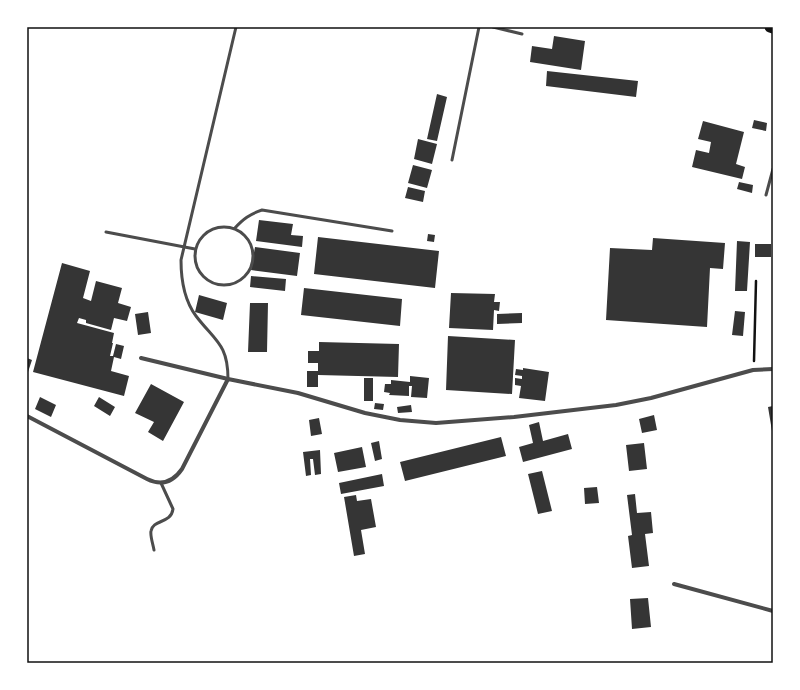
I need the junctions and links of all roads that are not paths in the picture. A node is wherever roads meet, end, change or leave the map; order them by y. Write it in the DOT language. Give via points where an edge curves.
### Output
graph roads {
  1 [pos="236,27"];
  2 [pos="479,27"];
  3 [pos="493,27"];
  4 [pos="770,27"];
  5 [pos="773,28"];
  6 [pos="522,34"];
  7 [pos="452,160"];
  8 [pos="773,169"];
  9 [pos="766,195"];
  10 [pos="234,229"];
  11 [pos="392,231"];
  12 [pos="106,232"];
  13 [pos="183,247"];
  14 [pos="195,250"];
  15 [pos="141,358"];
  16 [pos="773,369"];
  17 [pos="228,379"];
  18 [pos="27,416"];
  19 [pos="161,483"];
  20 [pos="154,550"];
  21 [pos="674,584"];
  22 [pos="773,612"];
  1 -- 13 [label="lane"];
  2 -- 7 [label="lane"];
  3 -- 6 [label="lane"];
  4 -- 5 [label="highway"];
  8 -- 9 [label="lane"];
  10 -- 11 [label="lane" via="243,219 262,210"];
  10 -- 14 [label="lane" via="218,227 210,230 203,235"];
  10 -- 14 [label="lane" via="247,238 253,254 249,270 238,281 222,285 206,279 197,266"];
  12 -- 13 [label="lane"];
  13 -- 14 [label="lane"];
  13 -- 17 [label="lane" via="181,273 186,296 195,315 226,355"];
  15 -- 17 [label="street"];
  16 -- 17 [label="street" via="753,370 616,405 436,423 400,420 365,413 298,393"];
  17 -- 19 [label="street" via="182,469 177,476"];
  18 -- 19 [label="street" via="153,482"];
  19 -- 20 [label="lane" via="173,509 170,518 152,527"];
  21 -- 22 [label="street"];
}
